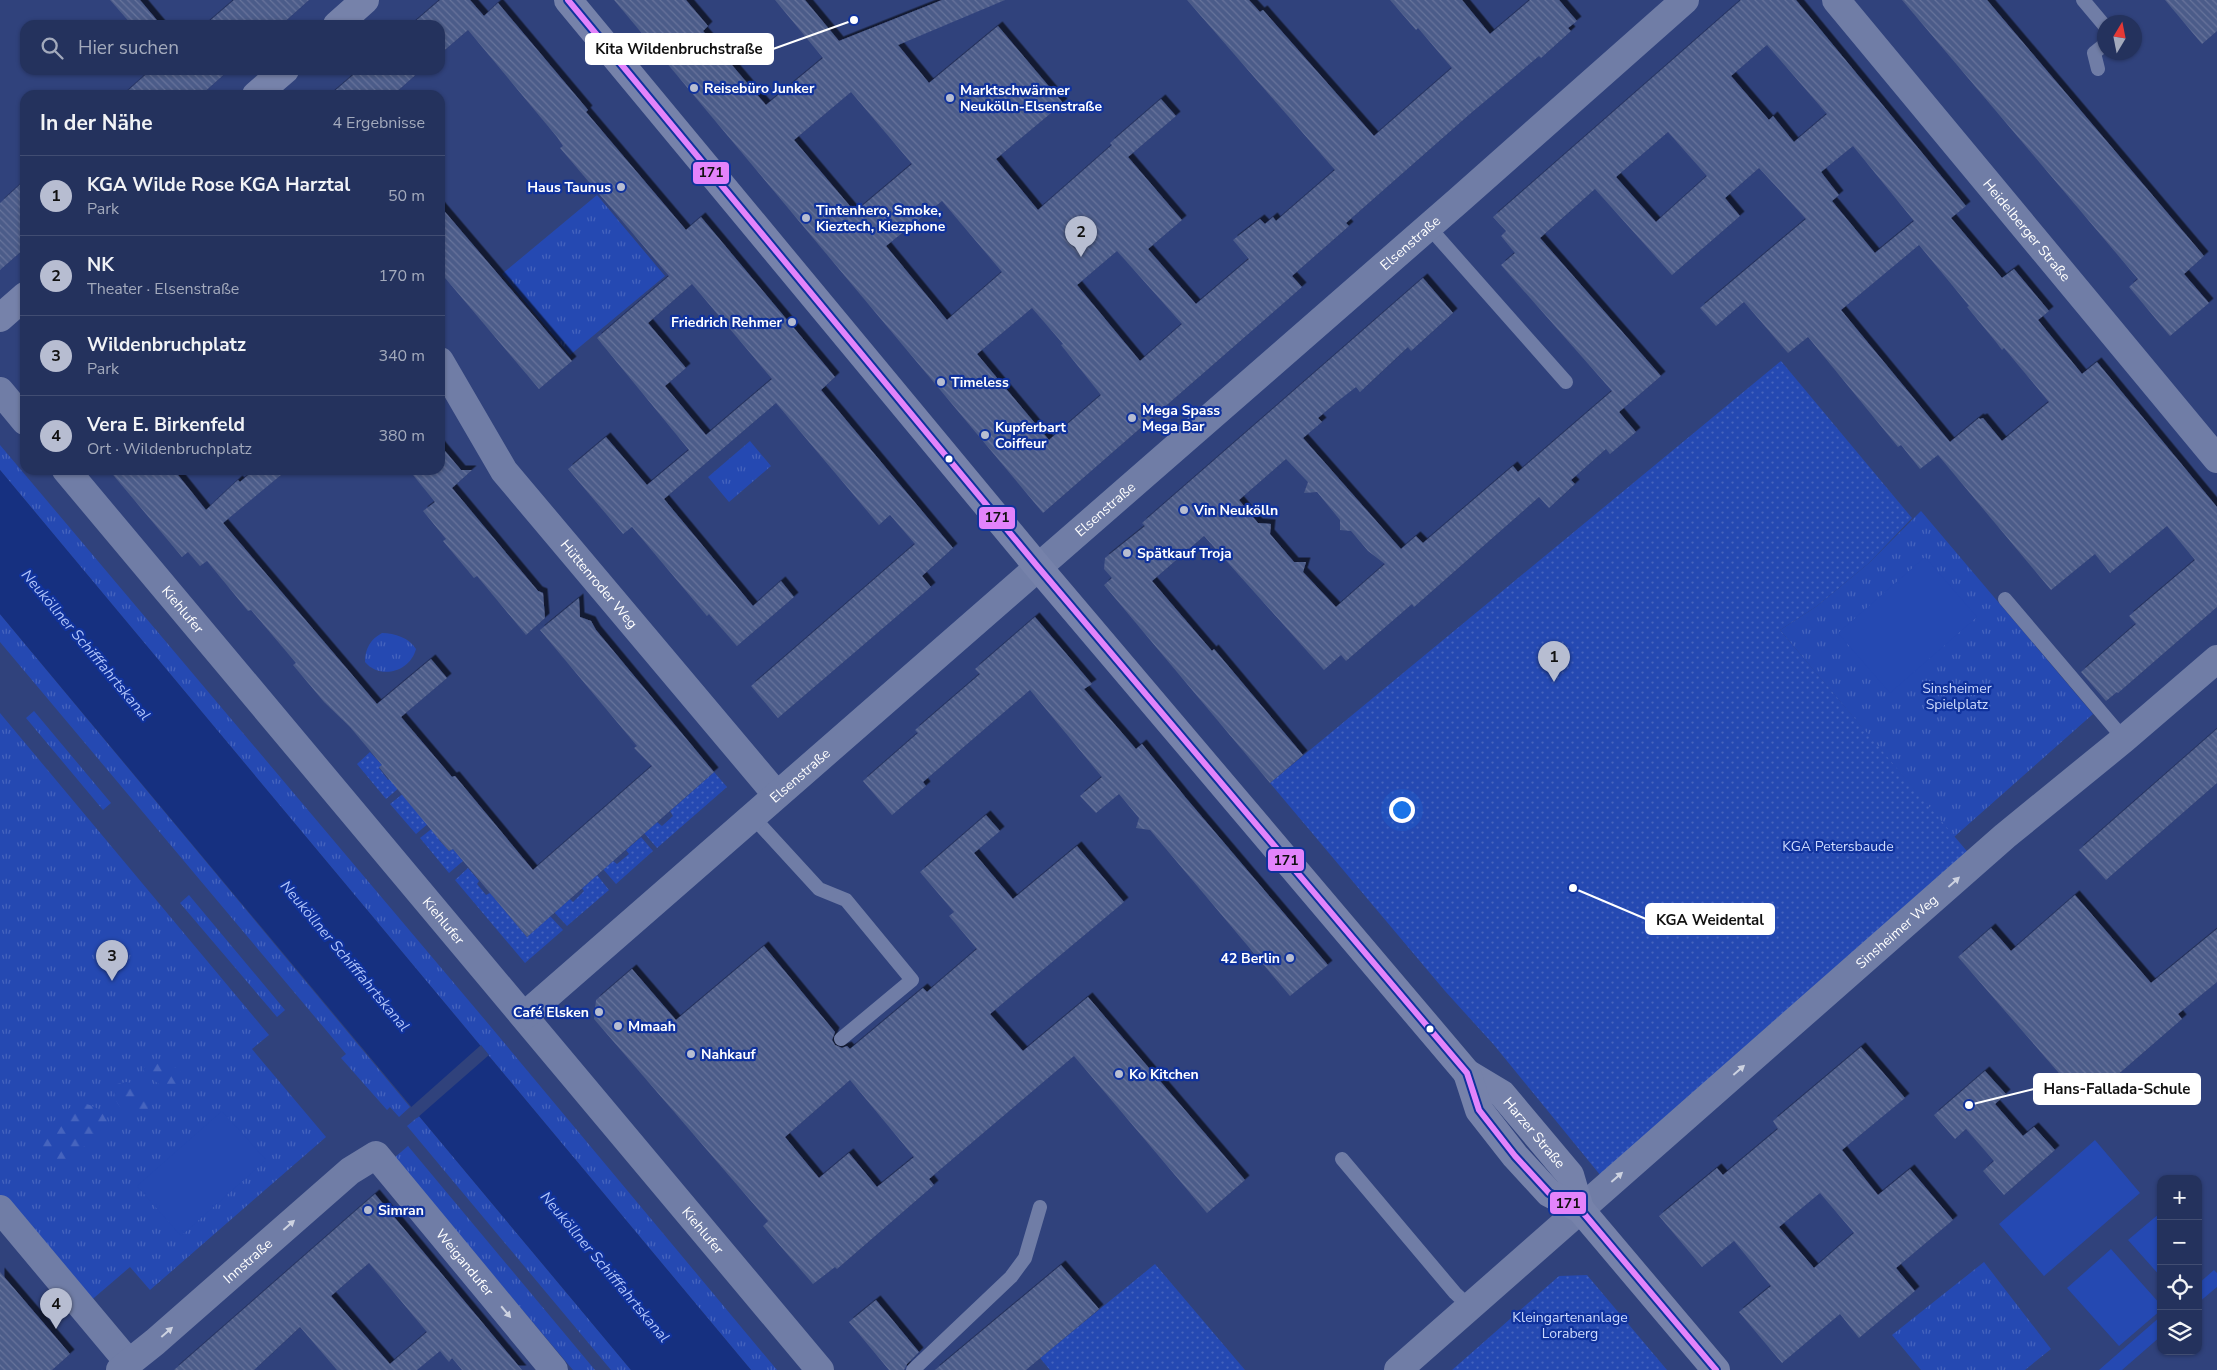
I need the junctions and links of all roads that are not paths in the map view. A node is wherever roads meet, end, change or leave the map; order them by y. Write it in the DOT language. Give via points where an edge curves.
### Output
graph roads {
  1 [pos="365,0"];
  2 [pos="568,0"];
  3 [pos="1685,0"];
  4 [pos="1836,0"];
  5 [pos="2084,0"];
  6 [pos="2097,16"];
  7 [pos="342,20"];
  8 [pos="2097,51"];
  9 [pos="2098,70"];
  10 [pos="279,75"];
  11 [pos="262,90"];
  12 [pos="1428,226"];
  13 [pos="20,300"];
  14 [pos="0,318"];
  15 [pos="445,370"];
  16 [pos="1566,382"];
  17 [pos="0,392"];
  18 [pos="20,415"];
  19 [pos="2217,459"];
  20 [pos="70,475"];
  21 [pos="1038,567"];
  22 [pos="2005,599"];
  23 [pos="2217,659"];
  24 [pos="2124,739"];
  25 [pos="776,794"];
  26 [pos="752,816"];
  27 [pos="524,1016"];
  28 [pos="841,1039"];
  29 [pos="376,1155"];
  30 [pos="1342,1159"];
  31 [pos="1040,1207"];
  32 [pos="1580,1209"];
  33 [pos="0,1210"];
  34 [pos="1470,1307"];
  35 [pos="125,1366"];
  36 [pos="554,1370"];
  37 [pos="820,1370"];
  38 [pos="913,1370"];
  39 [pos="1398,1370"];
  40 [pos="1716,1370"];
  1 -- 7 [label="street"];
  2 -- 21 [label="street, Harzer Straße"];
  3 -- 12 [label="street, Elsenstraße"];
  4 -- 19 [label="street, Heidelberger Straße"];
  5 -- 6 [label="lane"];
  8 -- 9 [label="lane" via="2094,53"];
  10 -- 11 [label="street"];
  12 -- 16 [label="lane"];
  12 -- 21 [label="street, Elsenstraße"];
  13 -- 14 [label="street"];
  15 -- 25 [label="street, Hüttenroder Weg" via="504,471"];
  17 -- 18 [label="street"];
  20 -- 27 [label="street, Kiehlufer"];
  21 -- 25 [label="street, Elsenstraße"];
  21 -- 32 [label="street, Harzer Straße" via="1467,1073 1502,1094 1570,1175"];
  22 -- 24 [label="lane"];
  23 -- 24 [label="street, Sinsheimer Weg"];
  32 -- 24 [label="street, Sinsheimer Weg, one-way" via="2006,836"];
  25 -- 26 [label="street, Elsenstraße"];
  26 -- 27 [label="street, Elsenstraße"];
  26 -- 28 [label="lane" via="819,889 846,900 912,980"];
  27 -- 37 [label="street, Kiehlufer"];
  35 -- 29 [label="street, Innstraße, one-way" via="350,1171"];
  29 -- 36 [label="street, Weigandufer, one-way"];
  30 -- 34 [label="lane"];
  31 -- 38 [label="lane" via="1026,1258 1011,1277"];
  32 -- 34 [label="street, Sinsheimer Weg"];
  32 -- 40 [label="street, Harzer Straße"];
  33 -- 35 [label="street"];
  34 -- 39 [label="street, Sinsheimer Weg"];
}
